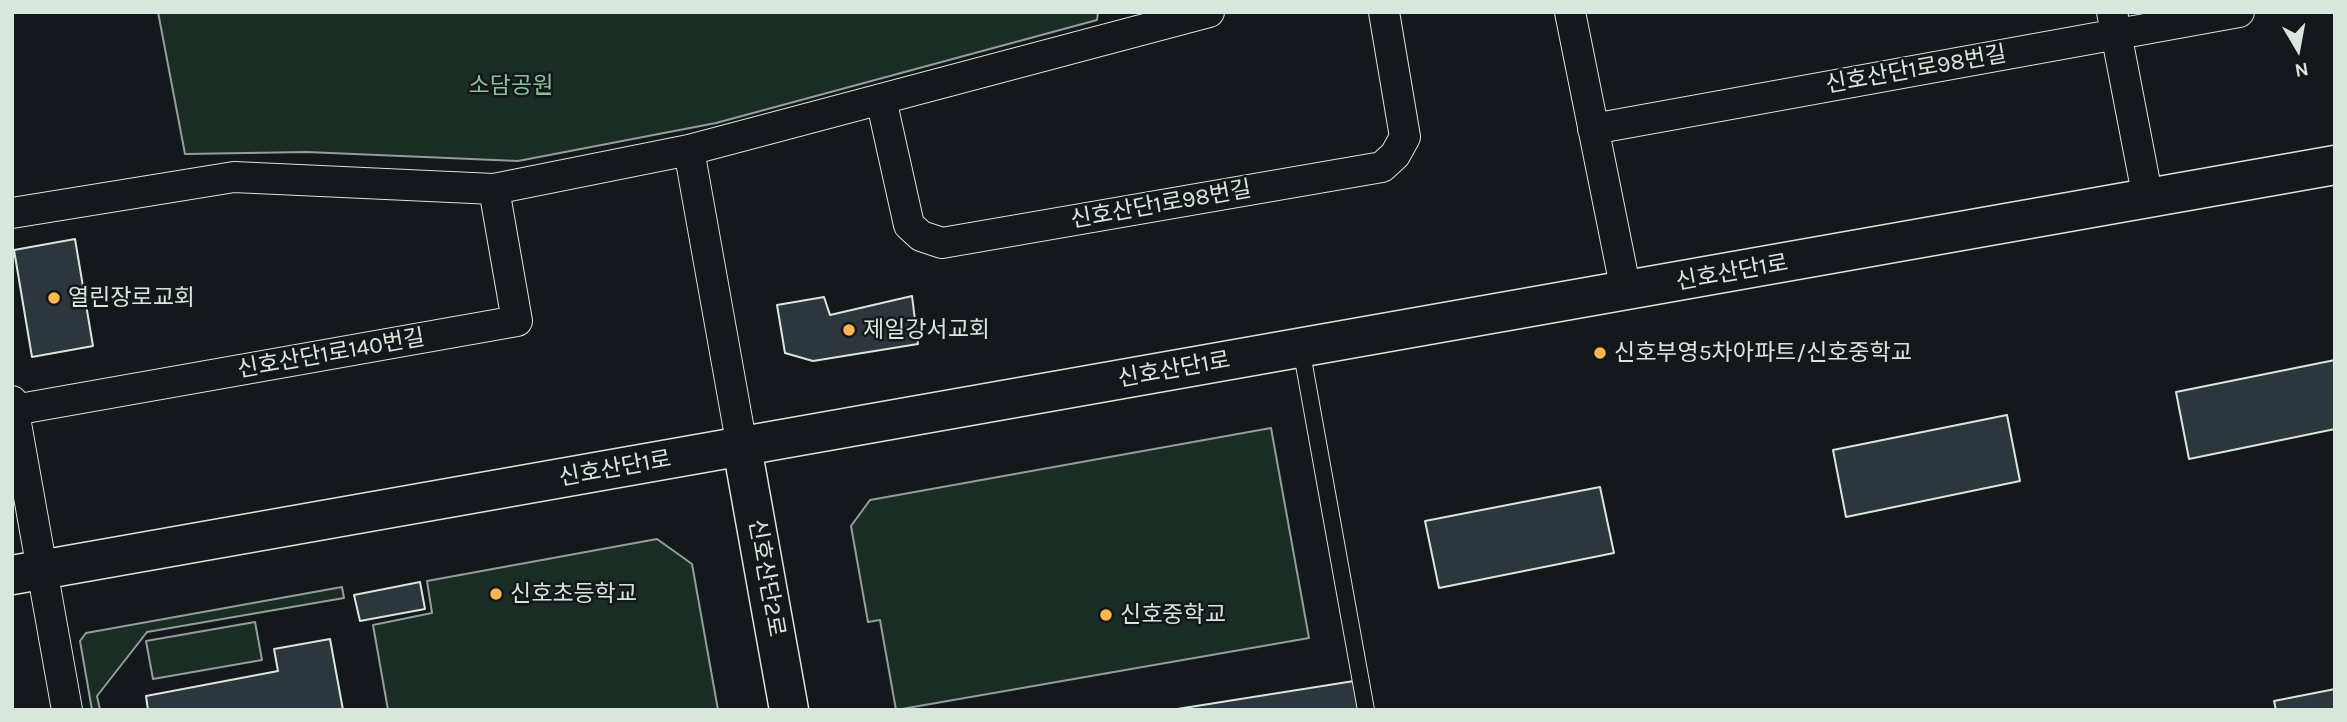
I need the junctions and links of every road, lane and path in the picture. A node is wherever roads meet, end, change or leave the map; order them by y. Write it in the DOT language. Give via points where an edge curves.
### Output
graph roads {
  1 [pos="1209,12"];
  2 [pos="1384,12"];
  3 [pos="1570,12"];
  4 [pos="2239,12"];
  5 [pos="2115,23"];
  6 [pos="881,99"];
  7 [pos="1593,129"];
  8 [pos="689,150"];
  9 [pos="2335,165"];
  10 [pos="494,189"];
  11 [pos="2148,199"];
  12 [pos="12,213"];
  13 [pos="1626,291"];
  14 [pos="1301,348"];
  15 [pos="13,406"];
  16 [pos="742,447"];
  17 [pos="27,573"];
  18 [pos="67,710"];
  19 [pos="789,710"];
  20 [pos="1366,710"];
  1 -- 6 [label="street"];
  2 -- 6 [label="street, 신호산단1로98번길" via="1405,137 1382,167 942,243 921,236 909,225"];
  3 -- 7 [label="street"];
  4 -- 5 [label="street, 신호산단1로98번길"];
  5 -- 7 [label="street, 신호산단1로98번길"];
  5 -- 11 [label="street"];
  6 -- 8 [label="street"];
  7 -- 13 [label="street"];
  8 -- 10 [label="street"];
  8 -- 16 [label="street"];
  9 -- 11 [label="main road, 신호산단1로"];
  10 -- 12 [label="street" via="234,177"];
  10 -- 15 [label="street, 신호산단1로140번길" via="517,321"];
  11 -- 13 [label="main road, 신호산단1로"];
  13 -- 14 [label="main road, 신호산단1로"];
  14 -- 16 [label="main road, 신호산단1로"];
  14 -- 20 [label="lane"];
  15 -- 17 [label="street, 신호산단1로140번길"];
  16 -- 17 [label="main road, 신호산단1로"];
  16 -- 19 [label="main road, 신호산단2로"];
  17 -- 18 [label="street, 신호산단1로140번길"];
}
